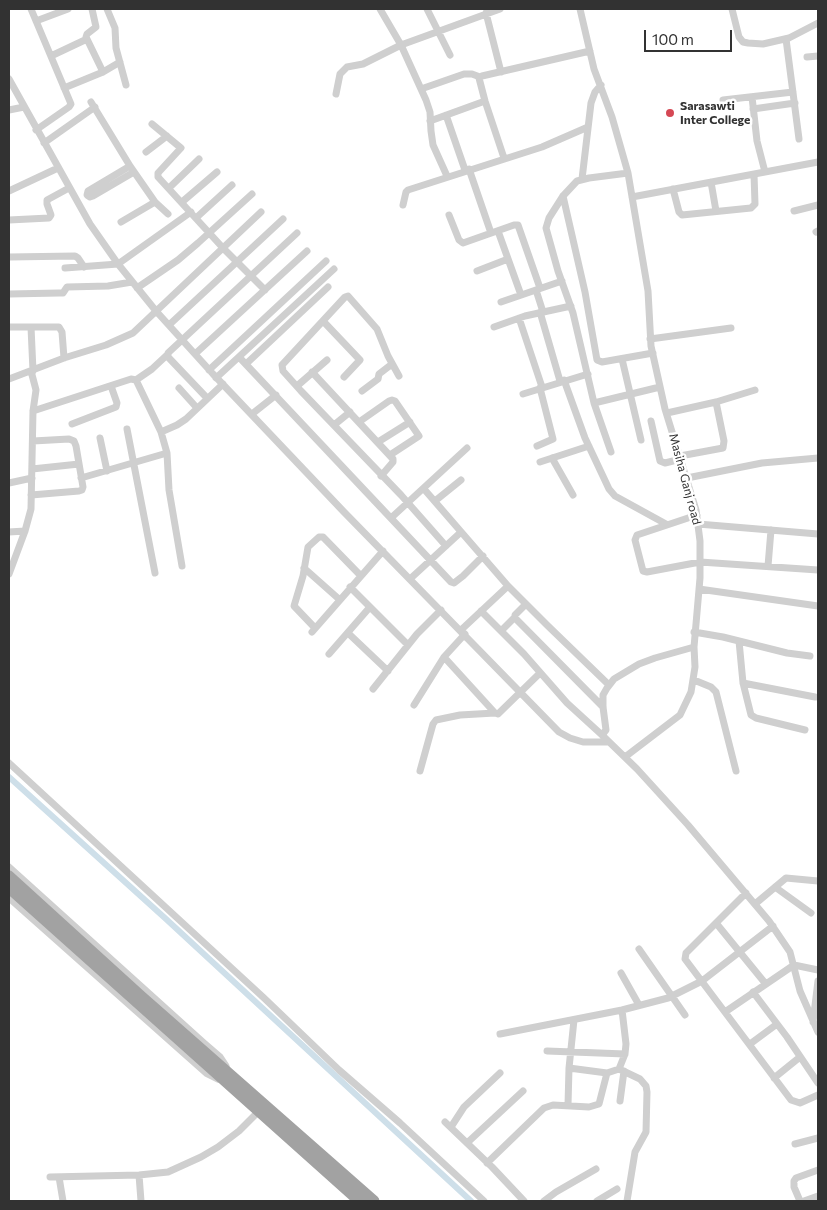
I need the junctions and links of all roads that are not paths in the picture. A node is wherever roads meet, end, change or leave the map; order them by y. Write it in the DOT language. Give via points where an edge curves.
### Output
graph roads {
  1 [pos="31,9"];
  2 [pos="68,9"];
  3 [pos="92,9"];
  4 [pos="107,9"];
  5 [pos="380,9"];
  6 [pos="428,9"];
  7 [pos="500,9"];
  8 [pos="580,9"];
  9 [pos="732,9"];
  10 [pos="486,13"];
  11 [pos="36,21"];
  12 [pos="818,23"];
  13 [pos="438,31"];
  14 [pos="87,39"];
  15 [pos="786,39"];
  16 [pos="401,45"];
  17 [pos="590,51"];
  18 [pos="450,55"];
  19 [pos="50,56"];
  20 [pos="818,56"];
  21 [pos="807,57"];
  22 [pos="120,62"];
  23 [pos="103,72"];
  24 [pos="501,72"];
  25 [pos="480,77"];
  26 [pos="9,79"];
  27 [pos="126,85"];
  28 [pos="601,86"];
  29 [pos="64,88"];
  30 [pos="421,89"];
  31 [pos="794,92"];
  32 [pos="336,94"];
  33 [pos="752,97"];
  34 [pos="484,100"];
  35 [pos="722,100"];
  36 [pos="795,103"];
  37 [pos="24,107"];
  38 [pos="9,110"];
  39 [pos="753,110"];
  40 [pos="446,114"];
  41 [pos="430,121"];
  42 [pos="152,124"];
  43 [pos="588,127"];
  44 [pos="36,130"];
  45 [pos="168,136"];
  46 [pos="799,140"];
  47 [pos="44,143"];
  48 [pos="146,152"];
  49 [pos="504,158"];
  50 [pos="199,159"];
  51 [pos="818,162"];
  52 [pos="58,168"];
  53 [pos="132,169"];
  54 [pos="467,170"];
  55 [pos="217,172"];
  56 [pos="764,172"];
  57 [pos="628,173"];
  58 [pos="754,174"];
  59 [pos="447,176"];
  60 [pos="582,179"];
  61 [pos="712,182"];
  62 [pos="232,185"];
  63 [pos="69,188"];
  64 [pos="169,188"];
  65 [pos="673,189"];
  66 [pos="9,191"];
  67 [pos="252,194"];
  68 [pos="563,196"];
  69 [pos="632,197"];
  70 [pos="155,202"];
  71 [pos="182,202"];
  72 [pos="403,205"];
  73 [pos="818,205"];
  74 [pos="794,210"];
  75 [pos="716,211"];
  76 [pos="261,212"];
  77 [pos="168,214"];
  78 [pos="194,215"];
  79 [pos="449,215"];
  80 [pos="283,219"];
  81 [pos="9,220"];
  82 [pos="120,222"];
  83 [pos="494,232"];
  84 [pos="210,233"];
  85 [pos="297,234"];
  86 [pos="223,248"];
  87 [pos="307,251"];
  88 [pos="9,257"];
  89 [pos="508,259"];
  90 [pos="326,260"];
  91 [pos="237,262"];
  92 [pos="118,264"];
  93 [pos="84,267"];
  94 [pos="65,268"];
  95 [pos="334,269"];
  96 [pos="477,271"];
  97 [pos="251,276"];
  98 [pos="562,281"];
  99 [pos="132,282"];
  100 [pos="328,286"];
  101 [pos="137,288"];
  102 [pos="538,289"];
  103 [pos="265,290"];
  104 [pos="9,294"];
  105 [pos="521,295"];
  106 [pos="501,302"];
  107 [pos="571,306"];
  108 [pos="156,311"];
  109 [pos="542,312"];
  110 [pos="519,318"];
  111 [pos="323,321"];
  112 [pos="169,325"];
  113 [pos="9,327"];
  114 [pos="31,327"];
  115 [pos="494,327"];
  116 [pos="731,328"];
  117 [pos="650,339"];
  118 [pos="182,340"];
  119 [pos="653,353"];
  120 [pos="195,354"];
  121 [pos="168,355"];
  122 [pos="239,357"];
  123 [pos="64,358"];
  124 [pos="622,359"];
  125 [pos="327,360"];
  126 [pos="246,364"];
  127 [pos="392,364"];
  128 [pos="210,370"];
  129 [pos="32,371"];
  130 [pos="312,372"];
  131 [pos="588,374"];
  132 [pos="399,376"];
  133 [pos="344,377"];
  134 [pos="216,378"];
  135 [pos="9,379"];
  136 [pos="136,380"];
  137 [pos="562,381"];
  138 [pos="223,384"];
  139 [pos="111,386"];
  140 [pos="297,386"];
  141 [pos="660,387"];
  142 [pos="178,388"];
  143 [pos="541,388"];
  144 [pos="755,390"];
  145 [pos="362,392"];
  146 [pos="523,394"];
  147 [pos="630,394"];
  148 [pos="276,395"];
  149 [pos="207,398"];
  150 [pos="716,402"];
  151 [pos="594,403"];
  152 [pos="197,408"];
  153 [pos="33,411"];
  154 [pos="350,412"];
  155 [pos="667,413"];
  156 [pos="252,414"];
  157 [pos="651,421"];
  158 [pos="359,422"];
  159 [pos="410,422"];
  160 [pos="72,424"];
  161 [pos="334,426"];
  162 [pos="127,429"];
  163 [pos="161,432"];
  164 [pos="100,438"];
  165 [pos="641,440"];
  166 [pos="33,441"];
  167 [pos="378,442"];
  168 [pos="537,446"];
  169 [pos="589,446"];
  170 [pos="467,448"];
  171 [pos="611,452"];
  172 [pos="167,453"];
  173 [pos="390,455"];
  174 [pos="552,458"];
  175 [pos="681,458"];
  176 [pos="818,458"];
  177 [pos="540,462"];
  178 [pos="134,463"];
  179 [pos="79,464"];
  180 [pos="32,468"];
  181 [pos="107,471"];
  182 [pos="381,476"];
  183 [pos="32,478"];
  184 [pos="81,478"];
  185 [pos="687,478"];
  186 [pos="462,480"];
  187 [pos="9,483"];
  188 [pos="424,488"];
  189 [pos="573,495"];
  190 [pos="32,496"];
  191 [pos="435,501"];
  192 [pos="408,504"];
  193 [pos="696,515"];
  194 [pos="391,518"];
  195 [pos="666,524"];
  196 [pos="698,524"];
  197 [pos="771,530"];
  198 [pos="25,531"];
  199 [pos="9,532"];
  200 [pos="462,532"];
  201 [pos="818,534"];
  202 [pos="446,546"];
  203 [pos="383,551"];
  204 [pos="483,556"];
  205 [pos="431,560"];
  206 [pos="700,562"];
  207 [pos="182,566"];
  208 [pos="768,566"];
  209 [pos="304,568"];
  210 [pos="818,570"];
  211 [pos="9,572"];
  212 [pos="155,573"];
  213 [pos="361,576"];
  214 [pos="410,579"];
  215 [pos="508,586"];
  216 [pos="350,587"];
  217 [pos="699,589"];
  218 [pos="340,600"];
  219 [pos="526,604"];
  220 [pos="818,606"];
  221 [pos="370,607"];
  222 [pos="441,610"];
  223 [pos="481,611"];
  224 [pos="515,617"];
  225 [pos="501,631"];
  226 [pos="463,632"];
  227 [pos="694,632"];
  228 [pos="348,633"];
  229 [pos="738,641"];
  230 [pos="408,645"];
  231 [pos="694,647"];
  232 [pos="329,654"];
  233 [pos="810,656"];
  234 [pos="444,657"];
  235 [pos="388,671"];
  236 [pos="540,673"];
  237 [pos="694,680"];
  238 [pos="743,683"];
  239 [pos="609,685"];
  240 [pos="373,689"];
  241 [pos="521,692"];
  242 [pos="815,697"];
  243 [pos="414,705"];
  244 [pos="603,707"];
  245 [pos="495,713"];
  246 [pos="805,730"];
  247 [pos="602,735"];
  248 [pos="608,742"];
  249 [pos="625,757"];
  250 [pos="9,763"];
  251 [pos="420,771"];
  252 [pos="736,771"];
  253 [pos="9,867"];
  254 [pos="9,876"];
  255 [pos="818,881"];
  256 [pos="775,887"];
  257 [pos="9,888"];
  258 [pos="746,893"];
  259 [pos="9,898"];
  260 [pos="755,904"];
  261 [pos="811,913"];
  262 [pos="716,923"];
  263 [pos="773,926"];
  264 [pos="639,949"];
  265 [pos="740,952"];
  266 [pos="794,965"];
  267 [pos="818,970"];
  268 [pos="620,972"];
  269 [pos="702,981"];
  270 [pos="818,981"];
  271 [pos="765,983"];
  272 [pos="753,992"];
  273 [pos="673,996"];
  274 [pos="139,1000"];
  275 [pos="639,1005"];
  276 [pos="622,1010"];
  277 [pos="725,1012"];
  278 [pos="685,1015"];
  279 [pos="574,1020"];
  280 [pos="814,1022"];
  281 [pos="777,1024"];
  282 [pos="818,1032"];
  283 [pos="500,1034"];
  284 [pos="750,1044"];
  285 [pos="547,1051"];
  286 [pos="571,1051"];
  287 [pos="625,1054"];
  288 [pos="800,1057"];
  289 [pos="569,1068"];
  290 [pos="622,1070"];
  291 [pos="500,1073"];
  292 [pos="608,1073"];
  293 [pos="774,1078"];
  294 [pos="230,1080"];
  295 [pos="818,1083"];
  296 [pos="523,1091"];
  297 [pos="818,1096"];
  298 [pos="620,1101"];
  299 [pos="568,1105"];
  300 [pos="258,1112"];
  301 [pos="818,1138"];
  302 [pos="467,1143"];
  303 [pos="795,1144"];
  304 [pos="487,1163"];
  305 [pos="596,1168"];
  306 [pos="818,1170"];
  307 [pos="139,1175"];
  308 [pos="338,1176"];
  309 [pos="50,1177"];
  310 [pos="59,1177"];
  311 [pos="617,1189"];
  312 [pos="357,1195"];
  313 [pos="818,1196"];
  314 [pos="63,1201"];
  315 [pos="141,1201"];
  316 [pos="374,1201"];
  317 [pos="484,1201"];
  318 [pos="524,1201"];
  319 [pos="544,1201"];
  320 [pos="598,1201"];
  321 [pos="627,1201"];
  322 [pos="800,1201"];
  323 [pos="804,1201"];
  1 -- 11 [label="street"];
  2 -- 11 [label="street"];
  3 -- 14 [label="street" via="96,26 87,34"];
  4 -- 22 [label="street" via="115,28"];
  5 -- 16 [label="street"];
  6 -- 13 [label="street"];
  7 -- 10 [label="street"];
  8 -- 17 [label="street, Masiha Ganj road"];
  9 -- 15 [label="street" via="741,40 761,44"];
  10 -- 13 [label="street"];
  10 -- 24 [label="street"];
  11 -- 19 [label="street"];
  12 -- 15 [label="street"];
  13 -- 16 [label="street"];
  13 -- 18 [label="street"];
  14 -- 19 [label="street"];
  14 -- 23 [label="street"];
  15 -- 31 [label="street"];
  16 -- 30 [label="street"];
  16 -- 32 [label="street" via="363,64 346,68 340,74"];
  17 -- 24 [label="street"];
  17 -- 28 [label="street, Masiha Ganj road"];
  19 -- 29 [label="street"];
  20 -- 21 [label="street"];
  22 -- 23 [label="street"];
  22 -- 27 [label="street"];
  23 -- 29 [label="street"];
  24 -- 25 [label="street"];
  25 -- 30 [label="street" via="464,74"];
  25 -- 34 [label="street"];
  26 -- 37 [label="street"];
  28 -- 43 [label="street" via="592,96"];
  28 -- 57 [label="street, Masiha Ganj road"];
  29 -- 44 [label="street" via="70,106"];
  30 -- 41 [label="street" via="429,106"];
  31 -- 33 [label="street"];
  31 -- 36 [label="street"];
  33 -- 35 [label="street"];
  33 -- 39 [label="street"];
  34 -- 40 [label="street"];
  34 -- 49 [label="street"];
  36 -- 39 [label="street"];
  36 -- 46 [label="street"];
  37 -- 38 [label="street"];
  37 -- 44 [label="street"];
  39 -- 56 [label="street"];
  40 -- 41 [label="street"];
  40 -- 54 [label="street"];
  41 -- 59 [label="street" via="433,145"];
  42 -- 45 [label="street"];
  43 -- 49 [label="street" via="542,147"];
  43 -- 60 [label="street"];
  44 -- 47 [label="street"];
  45 -- 48 [label="street"];
  45 -- 64 [label="street" via="181,148 157,174"];
  47 -- 52 [label="street"];
  47 -- 53 [label="street" via="93,105"];
  49 -- 54 [label="street"];
  50 -- 64 [label="street"];
  51 -- 56 [label="street"];
  52 -- 63 [label="street"];
  52 -- 66 [label="street"];
  53 -- 53 [label="street" via="93,196 87,195 90,189"];
  53 -- 70 [label="street"];
  54 -- 59 [label="street"];
  54 -- 83 [label="street"];
  55 -- 71 [label="street"];
  56 -- 58 [label="street"];
  57 -- 60 [label="street"];
  57 -- 69 [label="street, Masiha Ganj road"];
  58 -- 61 [label="street"];
  58 -- 75 [label="street" via="754,206"];
  59 -- 72 [label="street" via="408,190"];
  60 -- 68 [label="street"];
  61 -- 65 [label="street"];
  61 -- 75 [label="street"];
  62 -- 78 [label="street"];
  63 -- 81 [label="street" via="48,200 49,218"];
  63 -- 92 [label="street"];
  64 -- 71 [label="street"];
  65 -- 69 [label="street"];
  65 -- 75 [label="street" via="682,215"];
  67 -- 84 [label="street"];
  68 -- 98 [label="street" via="546,228"];
  68 -- 124 [label="street" via="597,360"];
  69 -- 117 [label="street, Masiha Ganj road" via="648,291"];
  70 -- 77 [label="street"];
  70 -- 82 [label="street"];
  71 -- 78 [label="street"];
  73 -- 74 [label="street"];
  76 -- 86 [label="street"];
  78 -- 84 [label="street"];
  78 -- 92 [label="street"];
  79 -- 83 [label="street" via="460,242 466,243"];
  80 -- 91 [label="street"];
  83 -- 89 [label="street"];
  83 -- 102 [label="street" via="518,225"];
  84 -- 86 [label="street"];
  84 -- 101 [label="street"];
  85 -- 97 [label="street"];
  86 -- 91 [label="street"];
  86 -- 108 [label="street"];
  87 -- 103 [label="street"];
  88 -- 93 [label="street" via="75,256"];
  89 -- 96 [label="street"];
  89 -- 105 [label="street"];
  90 -- 128 [label="street"];
  91 -- 97 [label="street"];
  91 -- 112 [label="street"];
  92 -- 93 [label="street"];
  92 -- 99 [label="street"];
  93 -- 94 [label="street"];
  95 -- 122 [label="street"];
  97 -- 103 [label="street"];
  97 -- 118 [label="street"];
  98 -- 102 [label="street"];
  98 -- 107 [label="street"];
  99 -- 101 [label="street"];
  99 -- 104 [label="street" via="67,287 59,294"];
  100 -- 126 [label="street"];
  101 -- 108 [label="street"];
  102 -- 105 [label="street"];
  102 -- 109 [label="street"];
  103 -- 120 [label="street"];
  105 -- 106 [label="street"];
  107 -- 109 [label="street"];
  107 -- 131 [label="street"];
  108 -- 112 [label="street"];
  108 -- 123 [label="street" via="124,338"];
  109 -- 110 [label="street"];
  109 -- 137 [label="street"];
  110 -- 115 [label="street"];
  110 -- 143 [label="street"];
  111 -- 127 [label="street" via="349,296 377,329"];
  111 -- 133 [label="street" via="360,360"];
  111 -- 140 [label="street" via="282,365 283,371"];
  112 -- 118 [label="street"];
  113 -- 114 [label="street"];
  114 -- 123 [label="street" via="59,327"];
  114 -- 129 [label="street"];
  116 -- 117 [label="street"];
  117 -- 119 [label="street, Masiha Ganj road"];
  118 -- 120 [label="street"];
  118 -- 121 [label="street"];
  119 -- 124 [label="street"];
  119 -- 141 [label="street, Masiha Ganj road"];
  120 -- 128 [label="street"];
  121 -- 136 [label="street"];
  121 -- 149 [label="street"];
  122 -- 126 [label="street"];
  122 -- 134 [label="street"];
  123 -- 129 [label="street"];
  124 -- 147 [label="street"];
  125 -- 130 [label="street"];
  126 -- 148 [label="street"];
  127 -- 132 [label="street"];
  127 -- 145 [label="street"];
  128 -- 134 [label="street"];
  129 -- 135 [label="street"];
  129 -- 153 [label="street" via="36,390"];
  130 -- 140 [label="street"];
  130 -- 154 [label="street"];
  131 -- 137 [label="street"];
  131 -- 151 [label="street"];
  134 -- 138 [label="street"];
  136 -- 139 [label="street"];
  136 -- 163 [label="street"];
  137 -- 143 [label="street"];
  137 -- 169 [label="street"];
  138 -- 149 [label="street"];
  138 -- 156 [label="street"];
  139 -- 153 [label="street"];
  139 -- 160 [label="street" via="116,407"];
  140 -- 161 [label="street"];
  141 -- 147 [label="street"];
  141 -- 155 [label="street, Masiha Ganj road"];
  142 -- 152 [label="street"];
  143 -- 146 [label="street"];
  143 -- 168 [label="street" via="553,439"];
  144 -- 150 [label="street"];
  147 -- 151 [label="street"];
  147 -- 165 [label="street"];
  148 -- 156 [label="street"];
  148 -- 194 [label="street"];
  149 -- 152 [label="street"];
  150 -- 155 [label="street"];
  150 -- 175 [label="street" via="723,448"];
  151 -- 171 [label="street"];
  152 -- 163 [label="street" via="181,423"];
  153 -- 166 [label="street"];
  154 -- 158 [label="street"];
  154 -- 161 [label="street"];
  155 -- 175 [label="street, Masiha Ganj road"];
  156 -- 203 [label="street"];
  157 -- 175 [label="street" via="660,461"];
  158 -- 159 [label="street" via="392,400"];
  158 -- 167 [label="street"];
  159 -- 167 [label="street"];
  159 -- 173 [label="street" via="419,436"];
  161 -- 182 [label="street"];
  162 -- 178 [label="street"];
  163 -- 172 [label="street"];
  164 -- 181 [label="street"];
  166 -- 179 [label="street" via="72,440"];
  166 -- 180 [label="street"];
  167 -- 173 [label="street"];
  169 -- 174 [label="street"];
  169 -- 195 [label="street" via="612,493"];
  170 -- 188 [label="street"];
  172 -- 178 [label="street"];
  172 -- 207 [label="street" via="169,490"];
  173 -- 182 [label="street" via="394,461"];
  174 -- 177 [label="street"];
  174 -- 189 [label="street"];
  175 -- 185 [label="street, Masiha Ganj road"];
  176 -- 185 [label="street" via="762,463"];
  178 -- 181 [label="street"];
  178 -- 212 [label="street"];
  179 -- 180 [label="street"];
  179 -- 184 [label="street"];
  180 -- 183 [label="street"];
  181 -- 184 [label="street"];
  182 -- 192 [label="street"];
  183 -- 187 [label="street"];
  183 -- 190 [label="street"];
  184 -- 190 [label="street" via="81,490"];
  185 -- 193 [label="street, Masiha Ganj road"];
  186 -- 191 [label="street"];
  188 -- 191 [label="street"];
  188 -- 192 [label="street"];
  190 -- 198 [label="street"];
  191 -- 200 [label="street"];
  192 -- 194 [label="street"];
  192 -- 202 [label="street"];
  193 -- 195 [label="street"];
  193 -- 196 [label="street, Masiha Ganj road"];
  194 -- 205 [label="street"];
  195 -- 206 [label="street" via="636,537 642,570 647,572"];
  196 -- 197 [label="street"];
  196 -- 206 [label="street, Masiha Ganj road"];
  197 -- 201 [label="street"];
  197 -- 208 [label="street"];
  198 -- 199 [label="street"];
  198 -- 211 [label="street"];
  200 -- 202 [label="street"];
  200 -- 204 [label="street"];
  202 -- 205 [label="street"];
  203 -- 213 [label="street"];
  203 -- 214 [label="street"];
  204 -- 205 [label="street" via="454,583"];
  204 -- 215 [label="street"];
  205 -- 214 [label="street"];
  206 -- 208 [label="street"];
  206 -- 217 [label="street, Masiha Ganj road"];
  208 -- 210 [label="street"];
  209 -- 213 [label="street" via="308,547 322,537"];
  209 -- 218 [label="street"];
  209 -- 218 [label="street" via="294,606 314,630"];
  213 -- 216 [label="street"];
  214 -- 222 [label="street"];
  215 -- 219 [label="street"];
  215 -- 223 [label="street"];
  216 -- 218 [label="street"];
  216 -- 221 [label="street"];
  217 -- 220 [label="street"];
  217 -- 227 [label="street, Masiha Ganj road"];
  219 -- 224 [label="street"];
  219 -- 239 [label="street"];
  221 -- 228 [label="street"];
  221 -- 230 [label="street"];
  222 -- 226 [label="street"];
  222 -- 230 [label="street"];
  223 -- 225 [label="street"];
  223 -- 226 [label="street"];
  224 -- 225 [label="street"];
  224 -- 244 [label="street"];
  225 -- 236 [label="street"];
  226 -- 234 [label="street"];
  226 -- 241 [label="street"];
  227 -- 229 [label="street"];
  227 -- 231 [label="street, Masiha Ganj road"];
  228 -- 232 [label="street"];
  228 -- 235 [label="street"];
  229 -- 233 [label="street"];
  229 -- 238 [label="street"];
  230 -- 235 [label="street"];
  231 -- 237 [label="street, Masiha Ganj road"];
  231 -- 239 [label="street" via="639,664"];
  234 -- 243 [label="street"];
  234 -- 245 [label="street"];
  235 -- 240 [label="street"];
  236 -- 241 [label="street"];
  236 -- 247 [label="street"];
  237 -- 249 [label="street, Masiha Ganj road" via="680,716"];
  237 -- 252 [label="street" via="716,692"];
  238 -- 242 [label="street"];
  238 -- 246 [label="street" via="749,710 754,717"];
  239 -- 244 [label="street" via="603,695"];
  241 -- 245 [label="street" via="502,713"];
  241 -- 248 [label="street" via="559,732 588,743"];
  244 -- 247 [label="street" via="606,730"];
  245 -- 251 [label="street" via="436,720"];
  247 -- 248 [label="street"];
  248 -- 249 [label="street"];
  249 -- 258 [label="street"];
  250 -- 317 [label="street"];
  253 -- 294 [label="street" via="220,1057"];
  254 -- 274 [label="highway"];
  255 -- 256 [label="street" via="786,878"];
  256 -- 260 [label="street"];
  256 -- 261 [label="street"];
  257 -- 274 [label="highway"];
  258 -- 260 [label="street"];
  258 -- 262 [label="street"];
  259 -- 294 [label="street" via="206,1073"];
  260 -- 263 [label="street"];
  262 -- 265 [label="street"];
  262 -- 269 [label="street" via="685,957"];
  263 -- 265 [label="street"];
  263 -- 266 [label="street" via="790,952"];
  264 -- 273 [label="street"];
  265 -- 269 [label="street"];
  265 -- 271 [label="street"];
  266 -- 267 [label="street"];
  266 -- 271 [label="street"];
  266 -- 280 [label="street" via="800,991"];
  268 -- 275 [label="street"];
  269 -- 273 [label="street"];
  269 -- 277 [label="street"];
  270 -- 280 [label="street"];
  271 -- 272 [label="street"];
  272 -- 277 [label="street"];
  272 -- 281 [label="street"];
  273 -- 275 [label="street"];
  273 -- 278 [label="street"];
  274 -- 294 [label="highway"];
  275 -- 276 [label="street"];
  276 -- 279 [label="street"];
  276 -- 287 [label="street"];
  277 -- 284 [label="street"];
  279 -- 283 [label="street"];
  279 -- 286 [label="street"];
  280 -- 282 [label="street"];
  281 -- 284 [label="street"];
  281 -- 288 [label="street"];
  284 -- 293 [label="street"];
  285 -- 286 [label="street"];
  286 -- 287 [label="street"];
  286 -- 289 [label="street"];
  287 -- 290 [label="street"];
  288 -- 293 [label="street"];
  288 -- 295 [label="street"];
  289 -- 292 [label="street"];
  289 -- 299 [label="street"];
  290 -- 292 [label="street"];
  290 -- 298 [label="street"];
  290 -- 321 [label="street" via="640,1079 647,1092 646,1132 635,1152"];
  291 -- 302 [label="street" via="448,1125"];
  292 -- 299 [label="street" via="599,1104 589,1107"];
  293 -- 297 [label="street" via="794,1102"];
  294 -- 300 [label="highway"];
  294 -- 308 [label="highway"];
  296 -- 302 [label="street"];
  299 -- 304 [label="street" via="544,1108"];
  300 -- 307 [label="street" via="239,1131 201,1157 168,1172"];
  300 -- 308 [label="highway"];
  301 -- 303 [label="street"];
  302 -- 304 [label="street"];
  304 -- 318 [label="street"];
  305 -- 319 [label="street"];
  306 -- 322 [label="street" via="794,1181"];
  307 -- 310 [label="street"];
  307 -- 315 [label="street"];
  308 -- 312 [label="highway"];
  309 -- 310 [label="street"];
  310 -- 314 [label="street"];
  311 -- 320 [label="street"];
  312 -- 316 [label="highway"];
  313 -- 323 [label="street"];
}
